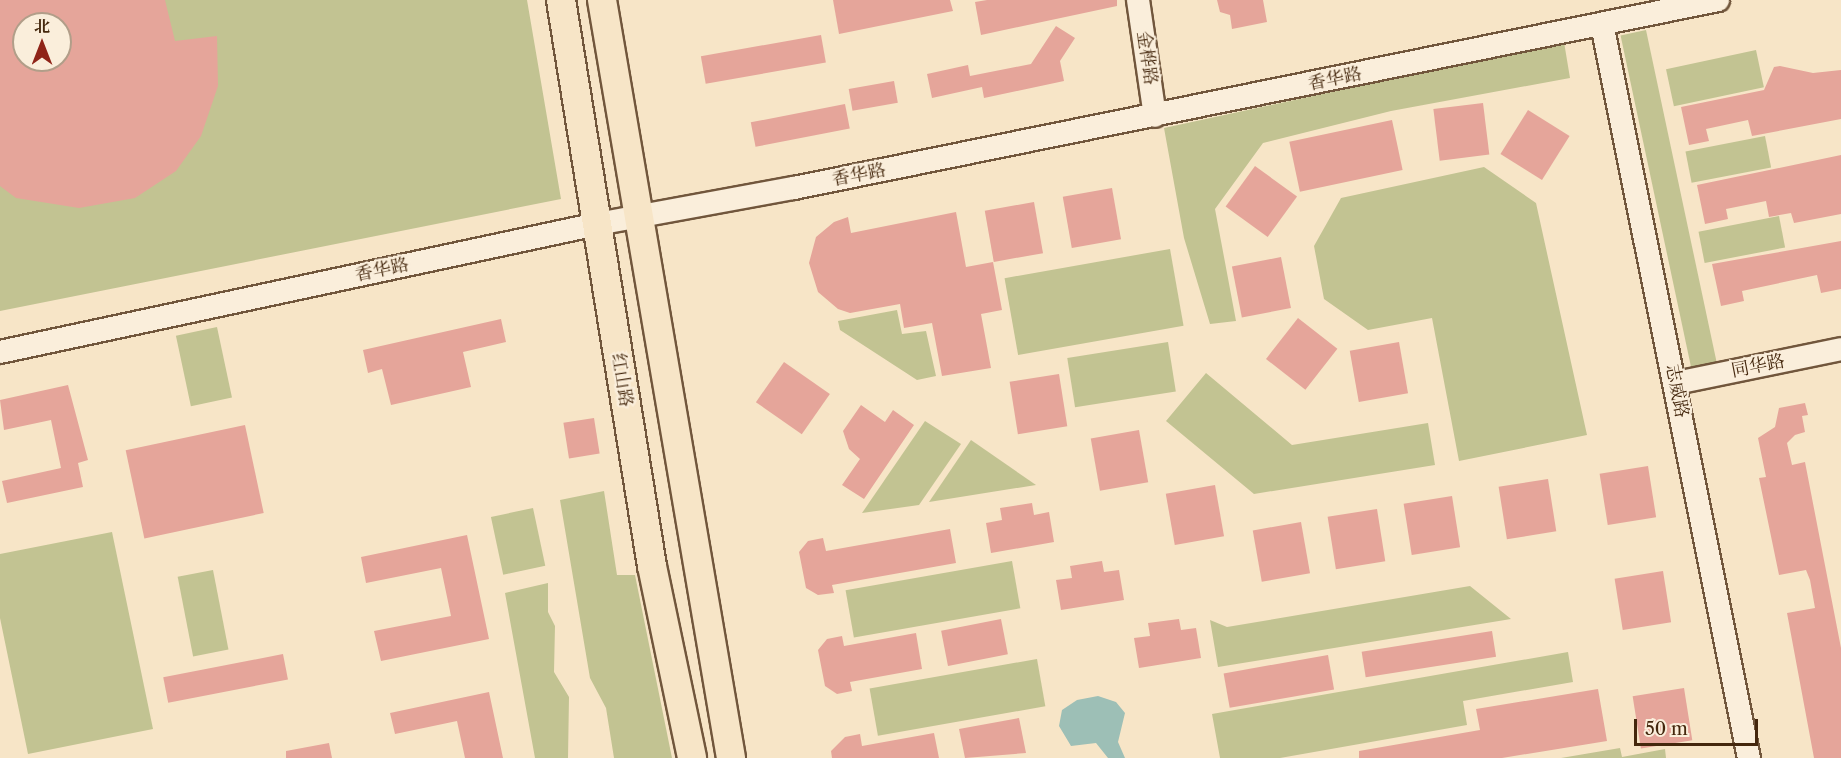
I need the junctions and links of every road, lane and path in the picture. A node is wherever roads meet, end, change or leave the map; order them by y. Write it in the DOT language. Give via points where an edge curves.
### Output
graph roads {
  1 [pos="561,0"];
  2 [pos="602,0"];
  3 [pos="1138,0"];
  4 [pos="1718,0"];
  5 [pos="1602,24"];
  6 [pos="1155,116"];
  7 [pos="640,216"];
  8 [pos="597,224"];
  9 [pos="1841,350"];
  10 [pos="0,352"];
  11 [pos="1676,383"];
  12 [pos="692,758"];
  13 [pos="731,758"];
  14 [pos="1749,758"];
  1 -- 8 [label="main road, 红山路"];
  2 -- 7 [label="main road"];
  3 -- 6 [label="street, 金桦路"];
  4 -- 5 [label="street, 香华路"];
  5 -- 6 [label="street, 香华路"];
  5 -- 11 [label="street, 志威路"];
  6 -- 7 [label="street, 香华路"];
  7 -- 8 [label="street, 香华路"];
  7 -- 13 [label="main road"];
  8 -- 10 [label="street, 香华路"];
  8 -- 12 [label="main road, 红山路" via="652,566"];
  9 -- 11 [label="street, 同华路"];
  11 -- 14 [label="street, 志威路"];
}
